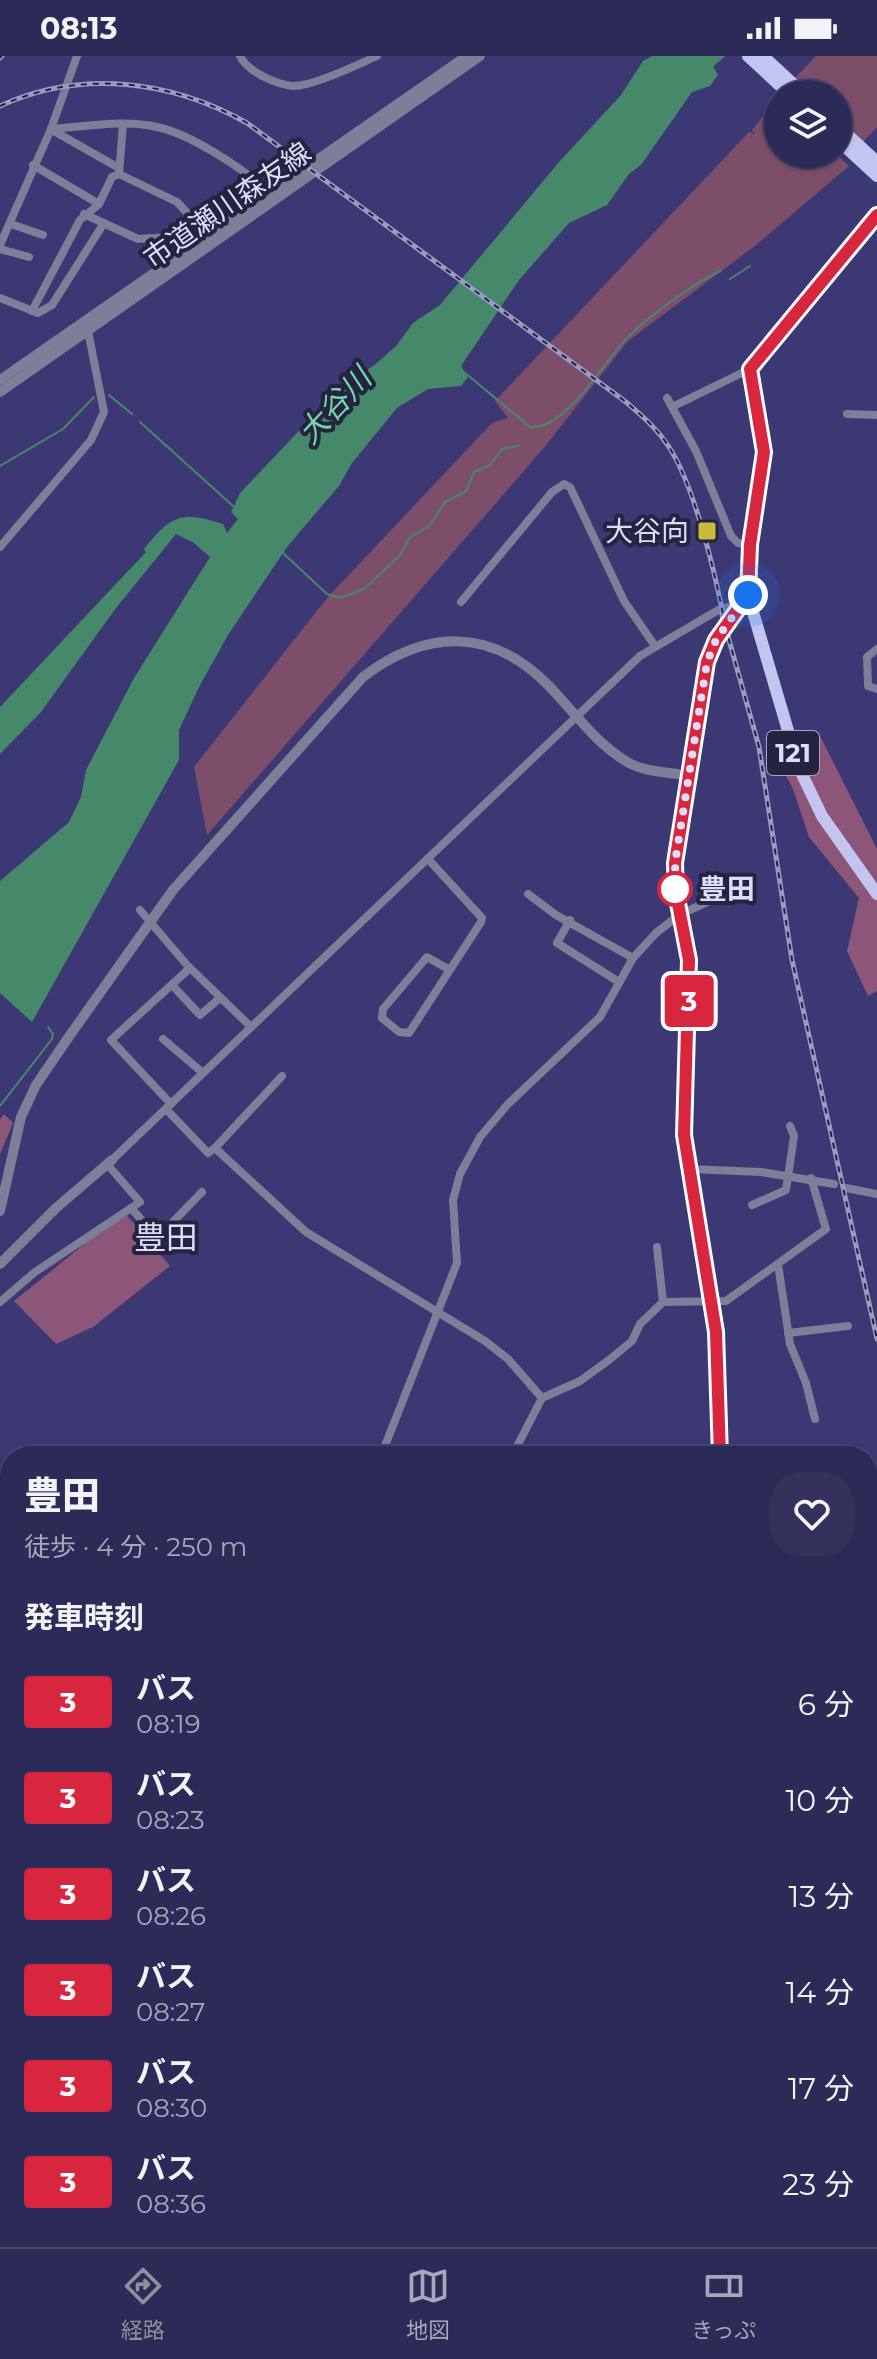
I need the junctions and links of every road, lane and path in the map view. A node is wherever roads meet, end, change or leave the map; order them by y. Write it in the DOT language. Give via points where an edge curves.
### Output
graph roads {
  1 [pos="240,56"];
  2 [pos="377,56"];
  3 [pos="467,56"];
  4 [pos="480,56"];
  5 [pos="748,56"];
  6 [pos="763,56"];
  7 [pos="74,57"];
  8 [pos="774,80"];
  9 [pos="789,80"];
  10 [pos="123,124"];
  11 [pos="51,129"];
  12 [pos="852,143"];
  13 [pos="852,148"];
  14 [pos="859,152"];
  15 [pos="877,162"];
  16 [pos="33,165"];
  17 [pos="119,171"];
  18 [pos="877,176"];
  19 [pos="270,194"];
  20 [pos="99,204"];
  21 [pos="84,214"];
  22 [pos="877,215"];
  23 [pos="104,223"];
  24 [pos="11,224"];
  25 [pos="43,235"];
  26 [pos="0,247"];
  27 [pos="29,257"];
  28 [pos="0,298"];
  29 [pos="32,311"];
  30 [pos="87,325"];
  31 [pos="750,369"];
  32 [pos="0,380"];
  33 [pos="0,392"];
  34 [pos="667,398"];
  35 [pos="674,406"];
  36 [pos="847,414"];
  37 [pos="877,415"];
  38 [pos="750,545"];
  39 [pos="0,547"];
  40 [pos="744,600"];
  41 [pos="461,602"];
  42 [pos="655,646"];
  43 [pos="877,649"];
  44 [pos="877,689"];
  45 [pos="577,718"];
  46 [pos="689,776"];
  47 [pos="428,859"];
  48 [pos="733,890"];
  49 [pos="528,894"];
  50 [pos="877,894"];
  51 [pos="140,910"];
  52 [pos="679,915"];
  53 [pos="570,920"];
  54 [pos="151,922"];
  55 [pos="633,958"];
  56 [pos="190,968"];
  57 [pos="450,970"];
  58 [pos="619,982"];
  59 [pos="173,986"];
  60 [pos="220,998"];
  61 [pos="251,1027"];
  62 [pos="163,1039"];
  63 [pos="203,1073"];
  64 [pos="282,1076"];
  65 [pos="169,1107"];
  66 [pos="790,1126"];
  67 [pos="215,1148"];
  68 [pos="110,1162"];
  69 [pos="688,1169"];
  70 [pos="788,1176"];
  71 [pos="811,1178"];
  72 [pos="834,1184"];
  73 [pos="846,1188"];
  74 [pos="202,1192"];
  75 [pos="877,1194"];
  76 [pos="752,1205"];
  77 [pos="131,1208"];
  78 [pos="0,1211"];
  79 [pos="657,1247"];
  80 [pos="0,1264"];
  81 [pos="778,1264"];
  82 [pos="0,1302"];
  83 [pos="663,1302"];
  84 [pos="711,1302"];
  85 [pos="436,1313"];
  86 [pos="848,1326"];
  87 [pos="788,1333"];
  88 [pos="542,1398"];
  89 [pos="815,1419"];
  90 [pos="385,1446"];
  91 [pos="517,1446"];
  92 [pos="720,1446"];
  1 -- 2 [label="street" via="257,74 295,86"];
  3 -- 19 [label="street, 市道瀬川森友線"];
  4 -- 30 [label="street, 市道瀬川森友線"];
  5 -- 8 [label="highway"];
  6 -- 9 [label="highway"];
  7 -- 11 [label="street"];
  10 -- 11 [label="street"];
  10 -- 17 [label="street"];
  10 -- 19 [label="street" via="159,127 186,138"];
  11 -- 16 [label="street"];
  11 -- 17 [label="street"];
  12 -- 14 [label="highway"];
  13 -- 14 [label="highway"];
  14 -- 15 [label="highway"];
  14 -- 18 [label="highway"];
  16 -- 20 [label="street"];
  16 -- 24 [label="street"];
  17 -- 20 [label="street"];
  17 -- 23 [label="street" via="177,202 191,217 170,237 138,239"];
  19 -- 30 [label="street, 市道瀬川森友線"];
  20 -- 21 [label="street"];
  21 -- 23 [label="street"];
  21 -- 29 [label="street"];
  22 -- 31 [label="highway"];
  23 -- 29 [label="street" via="52,305"];
  24 -- 25 [label="street"];
  24 -- 26 [label="street"];
  26 -- 27 [label="street"];
  28 -- 29 [label="street"];
  30 -- 32 [label="street, 市道瀬川森友線"];
  30 -- 33 [label="street, 市道瀬川森友線"];
  30 -- 39 [label="street" via="104,412 91,440"];
  31 -- 35 [label="street"];
  31 -- 38 [label="highway, 121" via="764,452"];
  34 -- 35 [label="street"];
  35 -- 38 [label="street" via="731,536"];
  36 -- 37 [label="street"];
  38 -- 40 [label="highway, 121"];
  40 -- 42 [label="street"];
  40 -- 46 [label="street" via="707,662"];
  40 -- 50 [label="highway, 121" via="799,768 822,816"];
  41 -- 42 [label="street" via="564,484 624,601"];
  42 -- 45 [label="street"];
  43 -- 44 [label="street" via="867,657 866,676 868,686"];
  45 -- 46 [label="street" via="633,765"];
  45 -- 47 [label="street"];
  45 -- 54 [label="street" via="534,672 489,646 433,642 388,658 363,677 215,841"];
  46 -- 52 [label="street" via="675,863"];
  47 -- 57 [label="street" via="482,918"];
  47 -- 61 [label="street"];
  48 -- 52 [label="street"];
  49 -- 53 [label="street"];
  51 -- 54 [label="street"];
  52 -- 55 [label="street"];
  52 -- 69 [label="street" via="689,960 683,1113"];
  53 -- 55 [label="street"];
  53 -- 58 [label="street" via="557,943"];
  54 -- 56 [label="street"];
  54 -- 78 [label="street" via="28,1100"];
  55 -- 58 [label="street"];
  56 -- 59 [label="street"];
  56 -- 60 [label="street"];
  57 -- 57 [label="street" via="409,1033 382,1018 383,1009 427,957"];
  58 -- 85 [label="street" via="600,1017 508,1104 467,1160 453,1200 457,1263"];
  59 -- 60 [label="street" via="200,1015"];
  59 -- 65 [label="street" via="111,1040"];
  60 -- 61 [label="street"];
  61 -- 63 [label="street"];
  62 -- 63 [label="street"];
  63 -- 65 [label="street"];
  64 -- 67 [label="street"];
  65 -- 67 [label="street" via="208,1153"];
  65 -- 68 [label="street"];
  66 -- 70 [label="street" via="794,1136"];
  67 -- 85 [label="street" via="306,1232"];
  68 -- 77 [label="street" via="140,1202"];
  68 -- 80 [label="street"];
  69 -- 70 [label="street"];
  69 -- 84 [label="street"];
  70 -- 71 [label="street"];
  70 -- 76 [label="street" via="786,1190"];
  71 -- 72 [label="street"];
  71 -- 81 [label="street" via="826,1229"];
  73 -- 75 [label="street"];
  74 -- 77 [label="street" via="168,1227 152,1232"];
  77 -- 82 [label="street"];
  79 -- 83 [label="street"];
  81 -- 84 [label="street" via="726,1301"];
  81 -- 87 [label="street"];
  83 -- 84 [label="street"];
  83 -- 88 [label="street" via="609,1360"];
  84 -- 92 [label="street" via="719,1357"];
  85 -- 88 [label="street" via="497,1350"];
  85 -- 90 [label="street"];
  86 -- 87 [label="street"];
  87 -- 89 [label="street"];
  88 -- 91 [label="street"];
}
